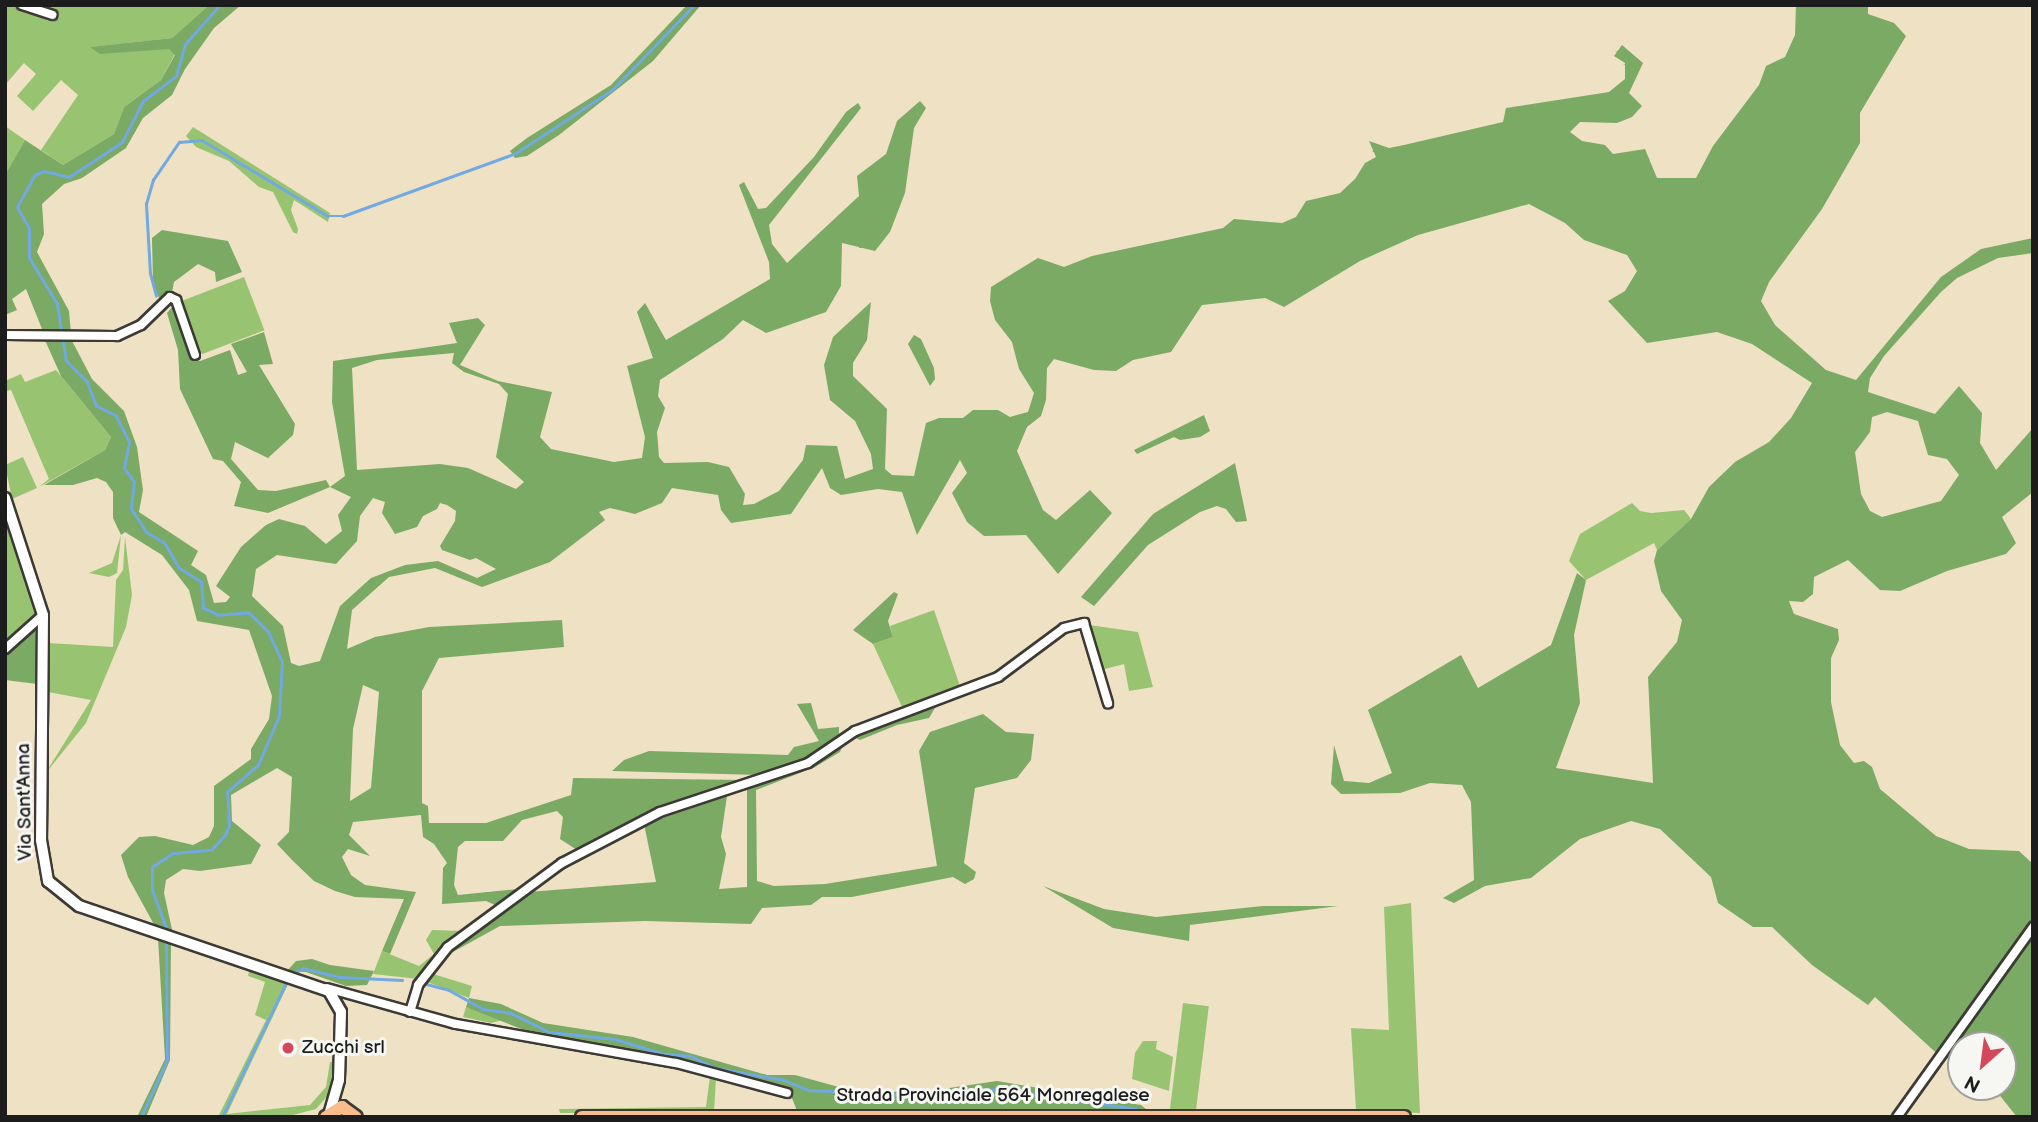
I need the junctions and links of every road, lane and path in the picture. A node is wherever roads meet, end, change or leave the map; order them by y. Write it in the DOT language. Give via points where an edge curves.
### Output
graph roads {
  1 [pos="22,5"];
  2 [pos="52,15"];
  3 [pos="5,335"];
  4 [pos="195,355"];
  5 [pos="5,498"];
  6 [pos="43,615"];
  7 [pos="5,649"];
  8 [pos="1108,703"];
  9 [pos="2033,927"];
  10 [pos="322,987"];
  11 [pos="410,1012"];
  12 [pos="339,1080"];
  13 [pos="787,1093"];
  14 [pos="352,1112"];
  15 [pos="325,1115"];
  16 [pos="370,1117"];
  17 [pos="582,1117"];
  18 [pos="1404,1117"];
  19 [pos="1897,1117"];
  1 -- 2 [label="street"];
  3 -- 4 [label="street" via="124,334 145,323 170,297 176,300"];
  5 -- 6 [label="street, Via Sant'Anna"];
  6 -- 7 [label="street"];
  6 -- 10 [label="street, Via Sant'Anna" via="41,840 45,874 56,892 73,904"];
  8 -- 11 [label="street" via="1084,623 1065,628 999,677 855,731 808,763 660,813 562,863 448,947 422,978"];
  9 -- 19 [label="street"];
  10 -- 11 [label="street"];
  10 -- 12 [label="street" via="340,1008"];
  11 -- 13 [label="street" via="676,1063"];
  12 -- 14 [label="street"];
  12 -- 15 [label="street"];
  14 -- 15 [label="main road"];
  14 -- 16 [label="main road"];
  17 -- 18 [label="main road, Strada Provinciale 564 Monregalese"];
}
